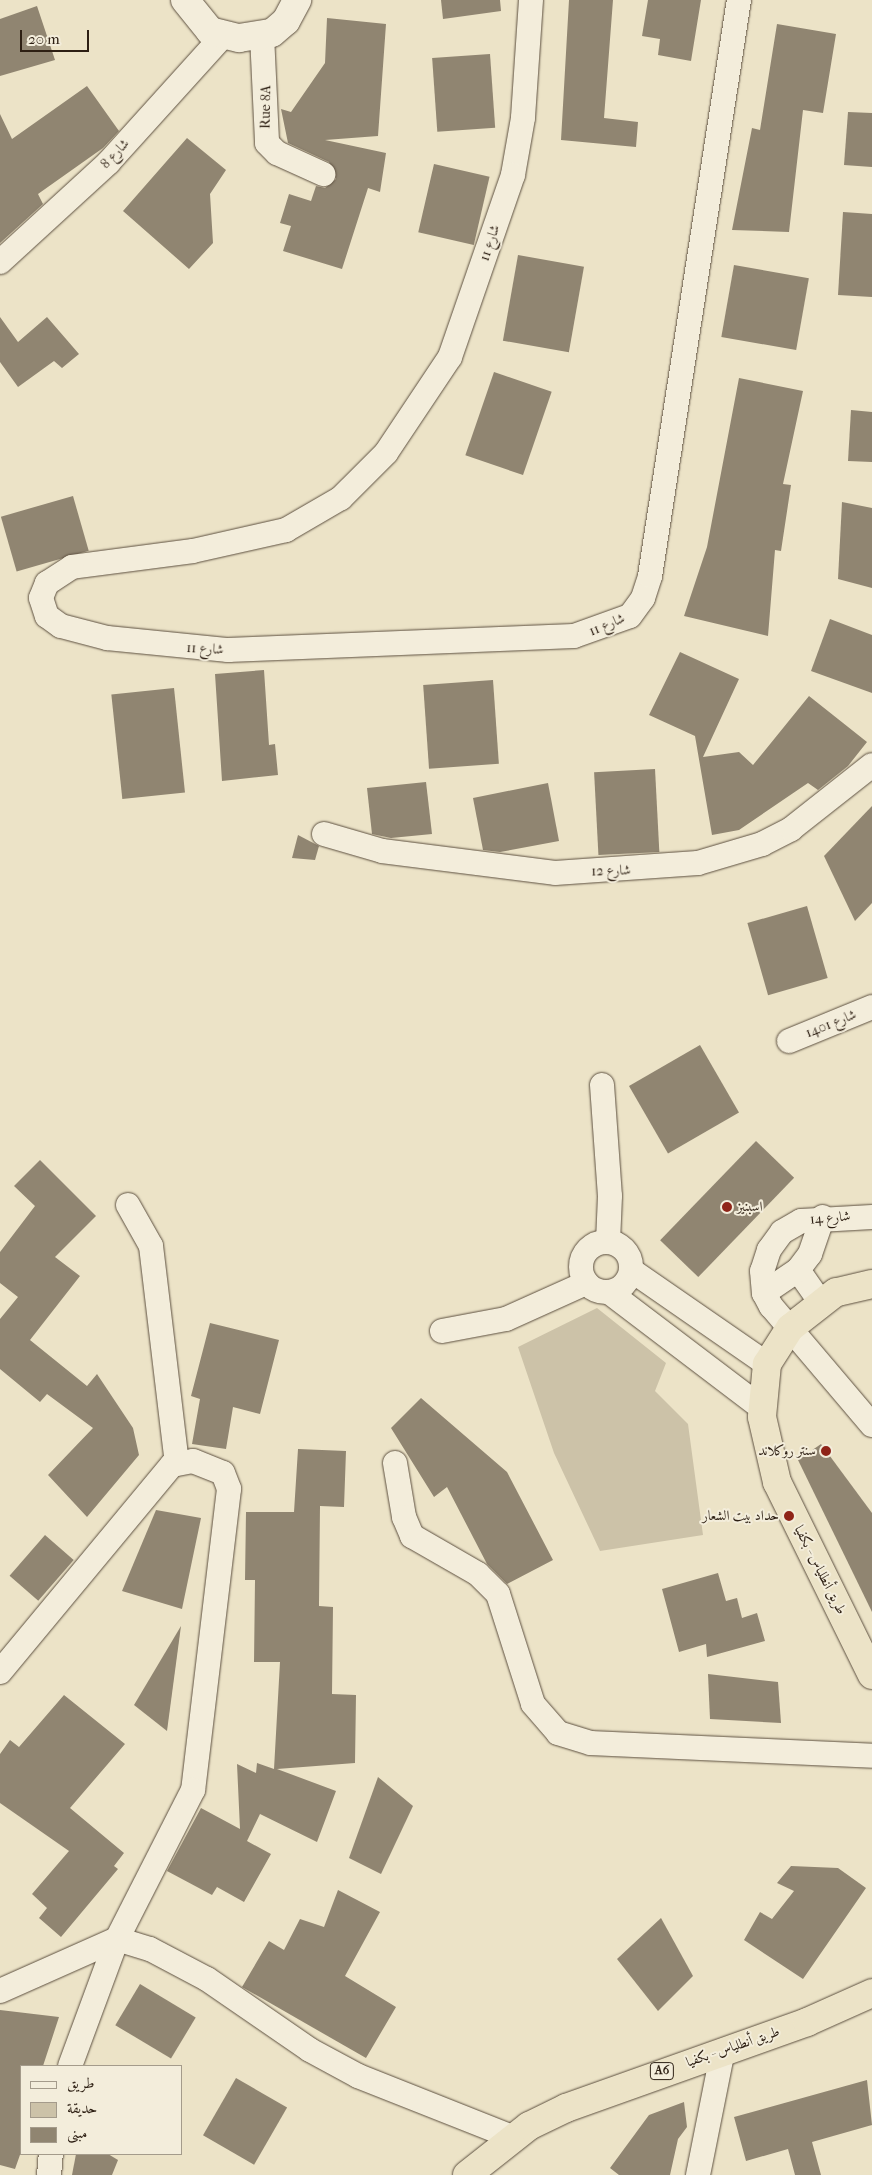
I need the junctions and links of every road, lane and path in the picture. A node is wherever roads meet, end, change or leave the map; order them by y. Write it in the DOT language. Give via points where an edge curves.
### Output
graph roads {
  1 [pos="185,0"];
  2 [pos="297,0"];
  3 [pos="531,0"];
  4 [pos="739,0"];
  5 [pos="262,35"];
  6 [pos="222,37"];
  7 [pos="323,174"];
  8 [pos="0,262"];
  9 [pos="872,765"];
  10 [pos="324,834"];
  11 [pos="872,1007"];
  12 [pos="789,1041"];
  13 [pos="602,1085"];
  14 [pos="128,1205"];
  15 [pos="823,1217"];
  16 [pos="872,1217"];
  17 [pos="608,1242"];
  18 [pos="631,1270"];
  19 [pos="798,1270"];
  20 [pos="586,1283"];
  21 [pos="872,1284"];
  22 [pos="609,1292"];
  23 [pos="764,1293"];
  24 [pos="820,1301"];
  25 [pos="790,1328"];
  26 [pos="442,1331"];
  27 [pos="767,1364"];
  28 [pos="762,1408"];
  29 [pos="872,1425"];
  30 [pos="177,1462"];
  31 [pos="395,1463"];
  32 [pos="0,1672"];
  33 [pos="872,1675"];
  34 [pos="872,1756"];
  35 [pos="117,1939"];
  36 [pos="0,1991"];
  37 [pos="870,1998"];
  38 [pos="723,2050"];
  39 [pos="70,2065"];
  40 [pos="512,2137"];
  41 [pos="52,2155"];
  42 [pos="49,2175"];
  43 [pos="467,2175"];
  44 [pos="698,2175"];
  1 -- 6 [label="street" via="201,24"];
  2 -- 5 [label="street" via="286,21"];
  3 -- 4 [label="street, شارع 11" via="523,118 512,175 450,357 386,453 342,498 286,530 193,551 72,567 46,583 41,598 46,616 61,626 106,638 228,650 574,636 630,616 643,598 650,576"];
  5 -- 6 [label="street"];
  5 -- 7 [label="street, Rue 8A" via="266,143 277,153"];
  6 -- 8 [label="street, شارع 8" via="108,163"];
  9 -- 10 [label="street, شارع 12" via="791,829 755,846 698,863 555,873 382,851"];
  11 -- 12 [label="street, شارع 1401"];
  13 -- 17 [label="street" via="610,1196"];
  14 -- 30 [label="street" via="150,1246"];
  15 -- 16 [label="street, شارع 14"];
  15 -- 19 [label="street" via="810,1254"];
  15 -- 23 [label="street, شارع 14" via="801,1221 773,1244 762,1271"];
  17 -- 18 [label="street" via="623,1248"];
  17 -- 20 [label="street" via="592,1246 582,1259"];
  18 -- 22 [label="street" via="626,1283"];
  18 -- 27 [label="street"];
  19 -- 23 [label="street"];
  19 -- 24 [label="street"];
  20 -- 22 [label="street"];
  20 -- 26 [label="street" via="506,1319"];
  21 -- 24 [label="highway, طريق أنطلياس - بكفيا" via="852,1287"];
  22 -- 28 [label="street"];
  23 -- 25 [label="street"];
  24 -- 25 [label="highway, طريق أنطلياس - بكفيا"];
  25 -- 27 [label="highway, طريق أنطلياس - بكفيا"];
  25 -- 29 [label="street"];
  27 -- 28 [label="highway, طريق أنطلياس - بكفيا"];
  28 -- 33 [label="highway, طريق أنطلياس - بكفيا" via="764,1440 777,1482"];
  30 -- 32 [label="street"];
  30 -- 35 [label="street" via="211,1464 229,1484 202,1744 185,1810"];
  31 -- 34 [label="street" via="409,1532 425,1546 478,1574 498,1594 533,1704 558,1733 590,1743"];
  35 -- 36 [label="street"];
  35 -- 39 [label="street"];
  35 -- 40 [label="street" via="150,1949 208,1978 310,2050 358,2076"];
  37 -- 38 [label="highway, طريق أنطلياس - بكفيا / A6"];
  38 -- 40 [label="highway, طريق أنطلياس - بكفيا / A6" via="586,2100"];
  38 -- 44 [label="street"];
  40 -- 43 [label="highway, طريق أنطلياس - بكفيا / A6"];
  41 -- 42 [label="street"];
}
